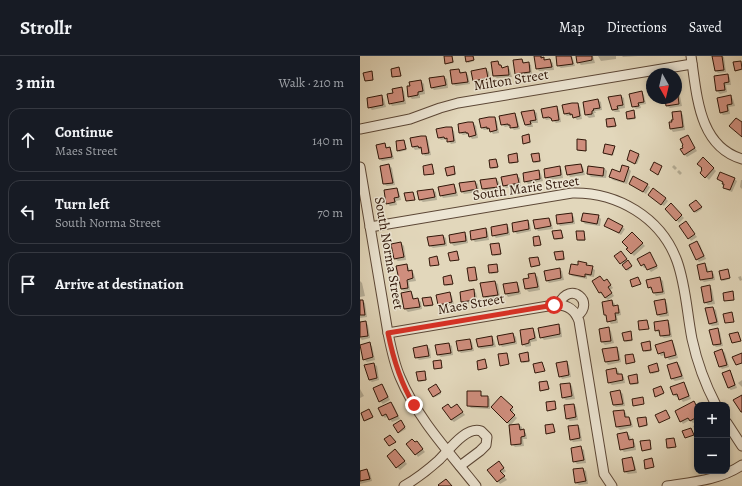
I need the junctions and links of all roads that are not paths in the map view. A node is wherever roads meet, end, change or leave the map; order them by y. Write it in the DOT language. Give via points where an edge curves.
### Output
graph roads {
  1 [pos="692,60"];
  2 [pos="360,129"];
  3 [pos="742,159"];
  4 [pos="360,167"];
  5 [pos="370,226"];
  6 [pos="559,304"];
  7 [pos="577,316"];
  8 [pos="388,333"];
  9 [pos="715,402"];
  10 [pos="730,428"];
  11 [pos="742,446"];
  12 [pos="448,450"];
  13 [pos="742,465"];
  14 [pos="460,466"];
  15 [pos="606,484"];
  16 [pos="404,486"];
  17 [pos="476,486"];
  18 [pos="667,486"];
  1 -- 2 [label="street, Milton Street" via="458,103 410,119"];
  1 -- 3 [label="street" via="701,113 707,131 720,147"];
  4 -- 5 [label="street, South Norma Street"];
  5 -- 8 [label="street, South Norma Street"];
  5 -- 9 [label="street, South Marie Street" via="572,193 605,196 624,204 656,227 673,252 680,273 697,358"];
  6 -- 7 [label="street"];
  6 -- 7 [label="street, Maes Street" via="564,296 569,294 580,296 584,306"];
  6 -- 8 [label="street, Maes Street"];
  7 -- 15 [label="street, Maes Street"];
  8 -- 12 [label="street, South Norma Street" via="394,362 410,398"];
  10 -- 11 [label="street"];
  12 -- 14 [label="street, South Norma Street"];
  12 -- 14 [label="street" via="470,431 479,430 485,434 485,446"];
  12 -- 16 [label="street" via="439,460"];
  13 -- 18 [label="street" via="717,477"];
  14 -- 17 [label="street, South Norma Street"];
}
